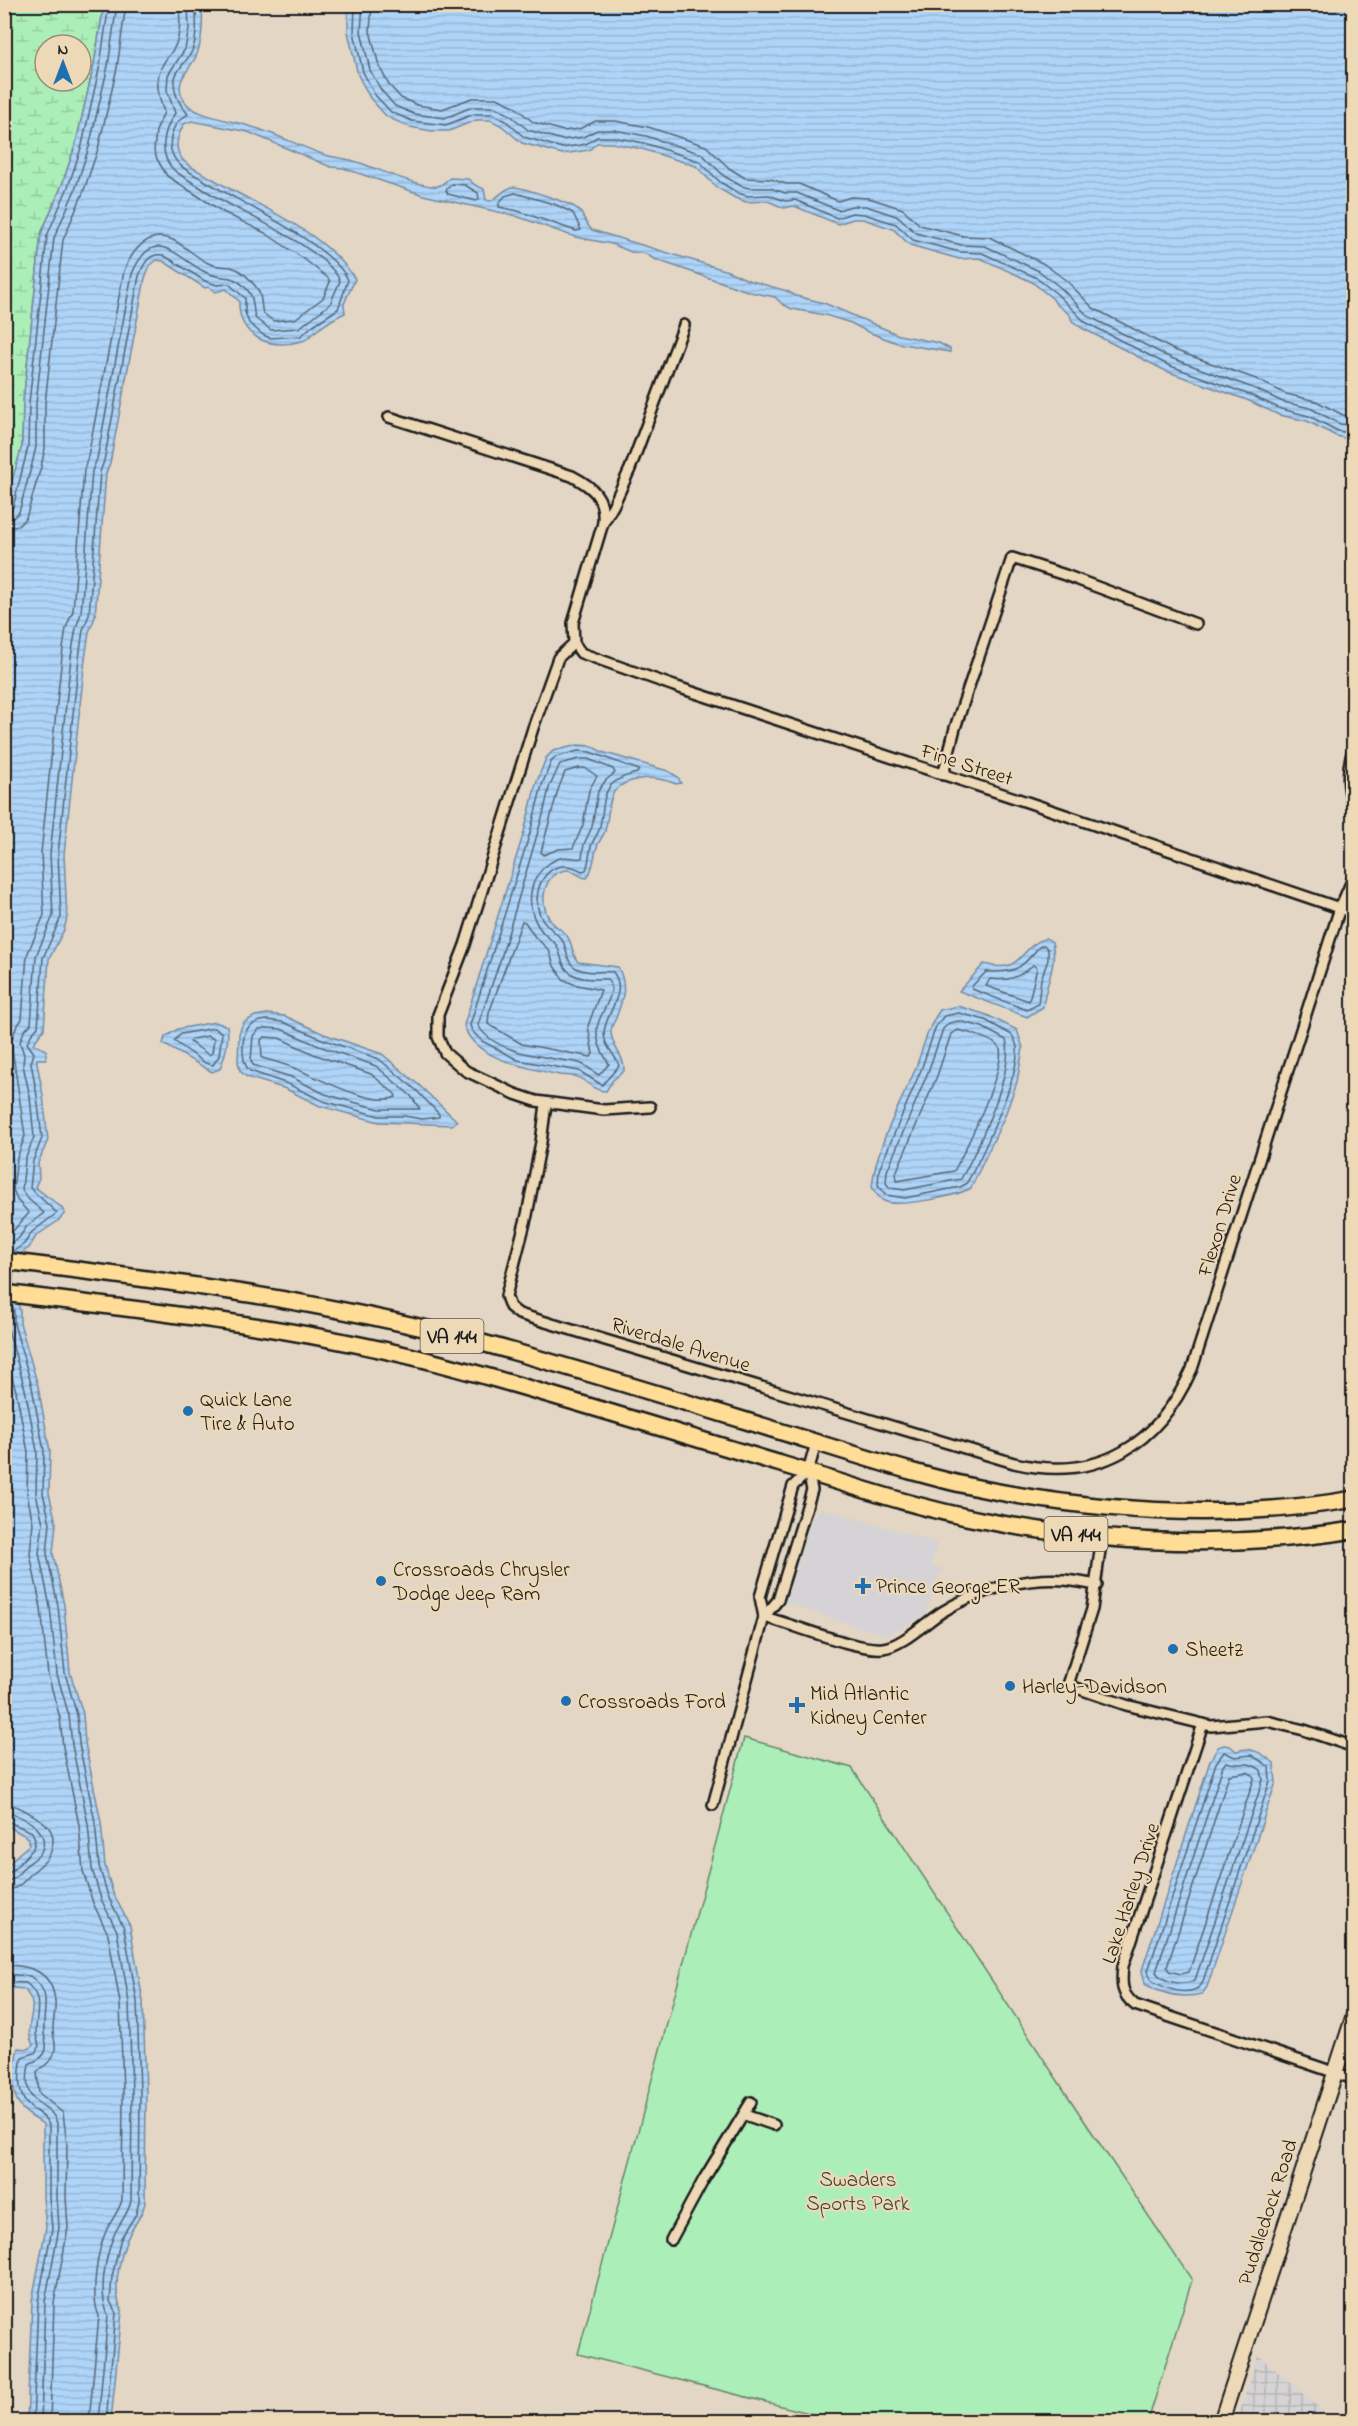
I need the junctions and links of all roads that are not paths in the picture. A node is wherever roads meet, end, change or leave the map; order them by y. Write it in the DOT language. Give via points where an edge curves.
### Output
graph roads {
  1 [pos="684,325"];
  2 [pos="389,417"];
  3 [pos="603,523"];
  4 [pos="1196,624"];
  5 [pos="574,643"];
  6 [pos="1353,748"];
  7 [pos="943,775"];
  8 [pos="1353,806"];
  9 [pos="1353,876"];
  10 [pos="1340,908"];
  11 [pos="1353,913"];
  12 [pos="546,1104"];
  13 [pos="650,1107"];
  14 [pos="4,1261"];
  15 [pos="4,1293"];
  16 [pos="816,1443"];
  17 [pos="1044,1468"];
  18 [pos="808,1472"];
  19 [pos="1353,1499"];
  20 [pos="1353,1530"];
  21 [pos="1102,1536"];
  22 [pos="1096,1585"];
  23 [pos="764,1617"];
  24 [pos="1203,1724"];
  25 [pos="1353,1747"];
  26 [pos="713,1805"];
  27 [pos="1353,2015"];
  28 [pos="1335,2072"];
  29 [pos="1353,2079"];
  30 [pos="751,2102"];
  31 [pos="745,2115"];
  32 [pos="774,2124"];
  33 [pos="671,2240"];
  34 [pos="1221,2421"];
  1 -- 3 [label="street" via="630,469"];
  2 -- 3 [label="street" via="588,484 600,498"];
  3 -- 5 [label="street" via="577,607"];
  4 -- 7 [label="street" via="1012,558"];
  5 -- 7 [label="street, Fine Street" via="581,653 618,667"];
  5 -- 12 [label="street" via="558,658 437,1026 441,1047 454,1063 515,1094"];
  6 -- 8 [label="street" via="1349,769"];
  7 -- 10 [label="street, Fine Street"];
  9 -- 10 [label="street, Flexon Drive"];
  10 -- 11 [label="street, Fine Street"];
  10 -- 17 [label="street, Flexon Drive" via="1192,1369 1181,1392 1161,1422 1113,1456 1081,1466"];
  12 -- 13 [label="street" via="604,1110"];
  12 -- 17 [label="street, Riverdale Avenue" via="527,1215 506,1296 519,1314 942,1442"];
  14 -- 16 [label="main road, VA 144" via="272,1297 384,1319 477,1342"];
  15 -- 18 [label="main road, VA 144" via="254,1325 396,1353"];
  16 -- 18 [label="street"];
  16 -- 19 [label="main road, VA 144" via="943,1480 1082,1504 1185,1511 1300,1506"];
  18 -- 21 [label="main road, VA 144" via="978,1519"];
  18 -- 23 [label="street" via="812,1490 778,1600"];
  18 -- 23 [label="street" via="793,1486 760,1597"];
  20 -- 21 [label="main road, VA 144" via="1233,1541"];
  21 -- 22 [label="street"];
  22 -- 23 [label="street" via="1064,1580 997,1589 963,1600 896,1644 883,1648 859,1646"];
  22 -- 24 [label="street" via="1068,1685 1126,1705"];
  23 -- 26 [label="street"];
  24 -- 25 [label="street" via="1267,1721"];
  24 -- 28 [label="street, Lake Harley Drive" via="1123,1966 1121,1985 1136,2006"];
  27 -- 28 [label="main road, Puddledock Road"];
  28 -- 29 [label="street"];
  28 -- 34 [label="main road, Puddledock Road"];
  30 -- 31 [label="street"];
  31 -- 32 [label="street"];
  31 -- 33 [label="street"];
}
